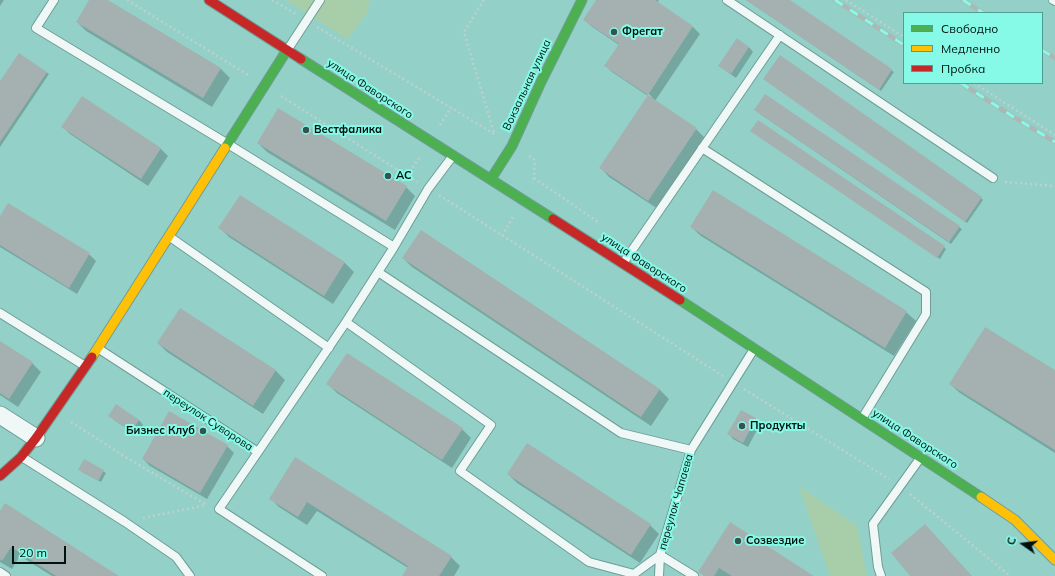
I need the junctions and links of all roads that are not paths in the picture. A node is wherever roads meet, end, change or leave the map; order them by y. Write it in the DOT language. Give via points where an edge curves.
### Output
graph roads {
  1 [pos="54,0"];
  2 [pos="209,0"];
  3 [pos="320,0"];
  4 [pos="582,0"];
  5 [pos="727,0"];
  6 [pos="780,35"];
  7 [pos="287,50"];
  8 [pos="228,144"];
  9 [pos="702,148"];
  10 [pos="452,156"];
  11 [pos="993,178"];
  12 [pos="490,179"];
  13 [pos="169,236"];
  14 [pos="394,247"];
  15 [pos="623,263"];
  16 [pos="378,272"];
  17 [pos="0,313"];
  18 [pos="346,322"];
  19 [pos="98,348"];
  20 [pos="329,348"];
  21 [pos="754,349"];
  22 [pos="86,367"];
  23 [pos="0,415"];
  24 [pos="862,419"];
  25 [pos="36,438"];
  26 [pos="690,450"];
  27 [pos="258,452"];
  28 [pos="21,456"];
  29 [pos="921,457"];
  30 [pos="0,476"];
  31 [pos="660,555"];
  32 [pos="1055,560"];
  33 [pos="0,572"];
  34 [pos="6,576"];
  35 [pos="190,576"];
  36 [pos="322,576"];
  37 [pos="659,576"];
  38 [pos="694,576"];
  39 [pos="881,576"];
  1 -- 8 [label="lane" via="36,28"];
  2 -- 7 [label="street, улица Фаворского"];
  3 -- 7 [label="lane"];
  4 -- 12 [label="street, Вокзальная улица" via="540,82 512,146"];
  5 -- 6 [label="lane"];
  6 -- 9 [label="lane"];
  6 -- 11 [label="lane"];
  7 -- 8 [label="street"];
  7 -- 10 [label="street, улица Фаворского"];
  8 -- 13 [label="street"];
  8 -- 14 [label="lane"];
  9 -- 15 [label="lane"];
  9 -- 24 [label="lane" via="926,292 926,314"];
  10 -- 12 [label="street, улица Фаворского"];
  10 -- 14 [label="lane" via="428,189"];
  12 -- 15 [label="street, улица Фаворского"];
  13 -- 19 [label="street"];
  13 -- 20 [label="lane"];
  14 -- 16 [label="lane"];
  15 -- 21 [label="street, улица Фаворского"];
  16 -- 18 [label="lane"];
  16 -- 26 [label="lane" via="621,433"];
  17 -- 22 [label="lane"];
  18 -- 20 [label="lane"];
  18 -- 31 [label="lane" via="490,425 460,471 589,562 634,574"];
  19 -- 22 [label="street"];
  19 -- 27 [label="lane, переулок Суворова"];
  20 -- 27 [label="lane"];
  21 -- 24 [label="street, улица Фаворского"];
  21 -- 26 [label="lane, переулок Чапаева"];
  22 -- 25 [label="street"];
  23 -- 25 [label="street"];
  24 -- 29 [label="street, улица Фаворского"];
  25 -- 28 [label="street"];
  26 -- 31 [label="lane, переулок Чапаева"];
  27 -- 36 [label="lane, переулок Суворова" via="219,509"];
  28 -- 30 [label="street"];
  28 -- 35 [label="lane" via="176,557"];
  29 -- 32 [label="street, улица Фаворского" via="1015,520"];
  29 -- 39 [label="lane" via="873,524"];
  31 -- 37 [label="lane, переулок Чапаева"];
  31 -- 38 [label="lane"];
  33 -- 34 [label="lane"];
}
